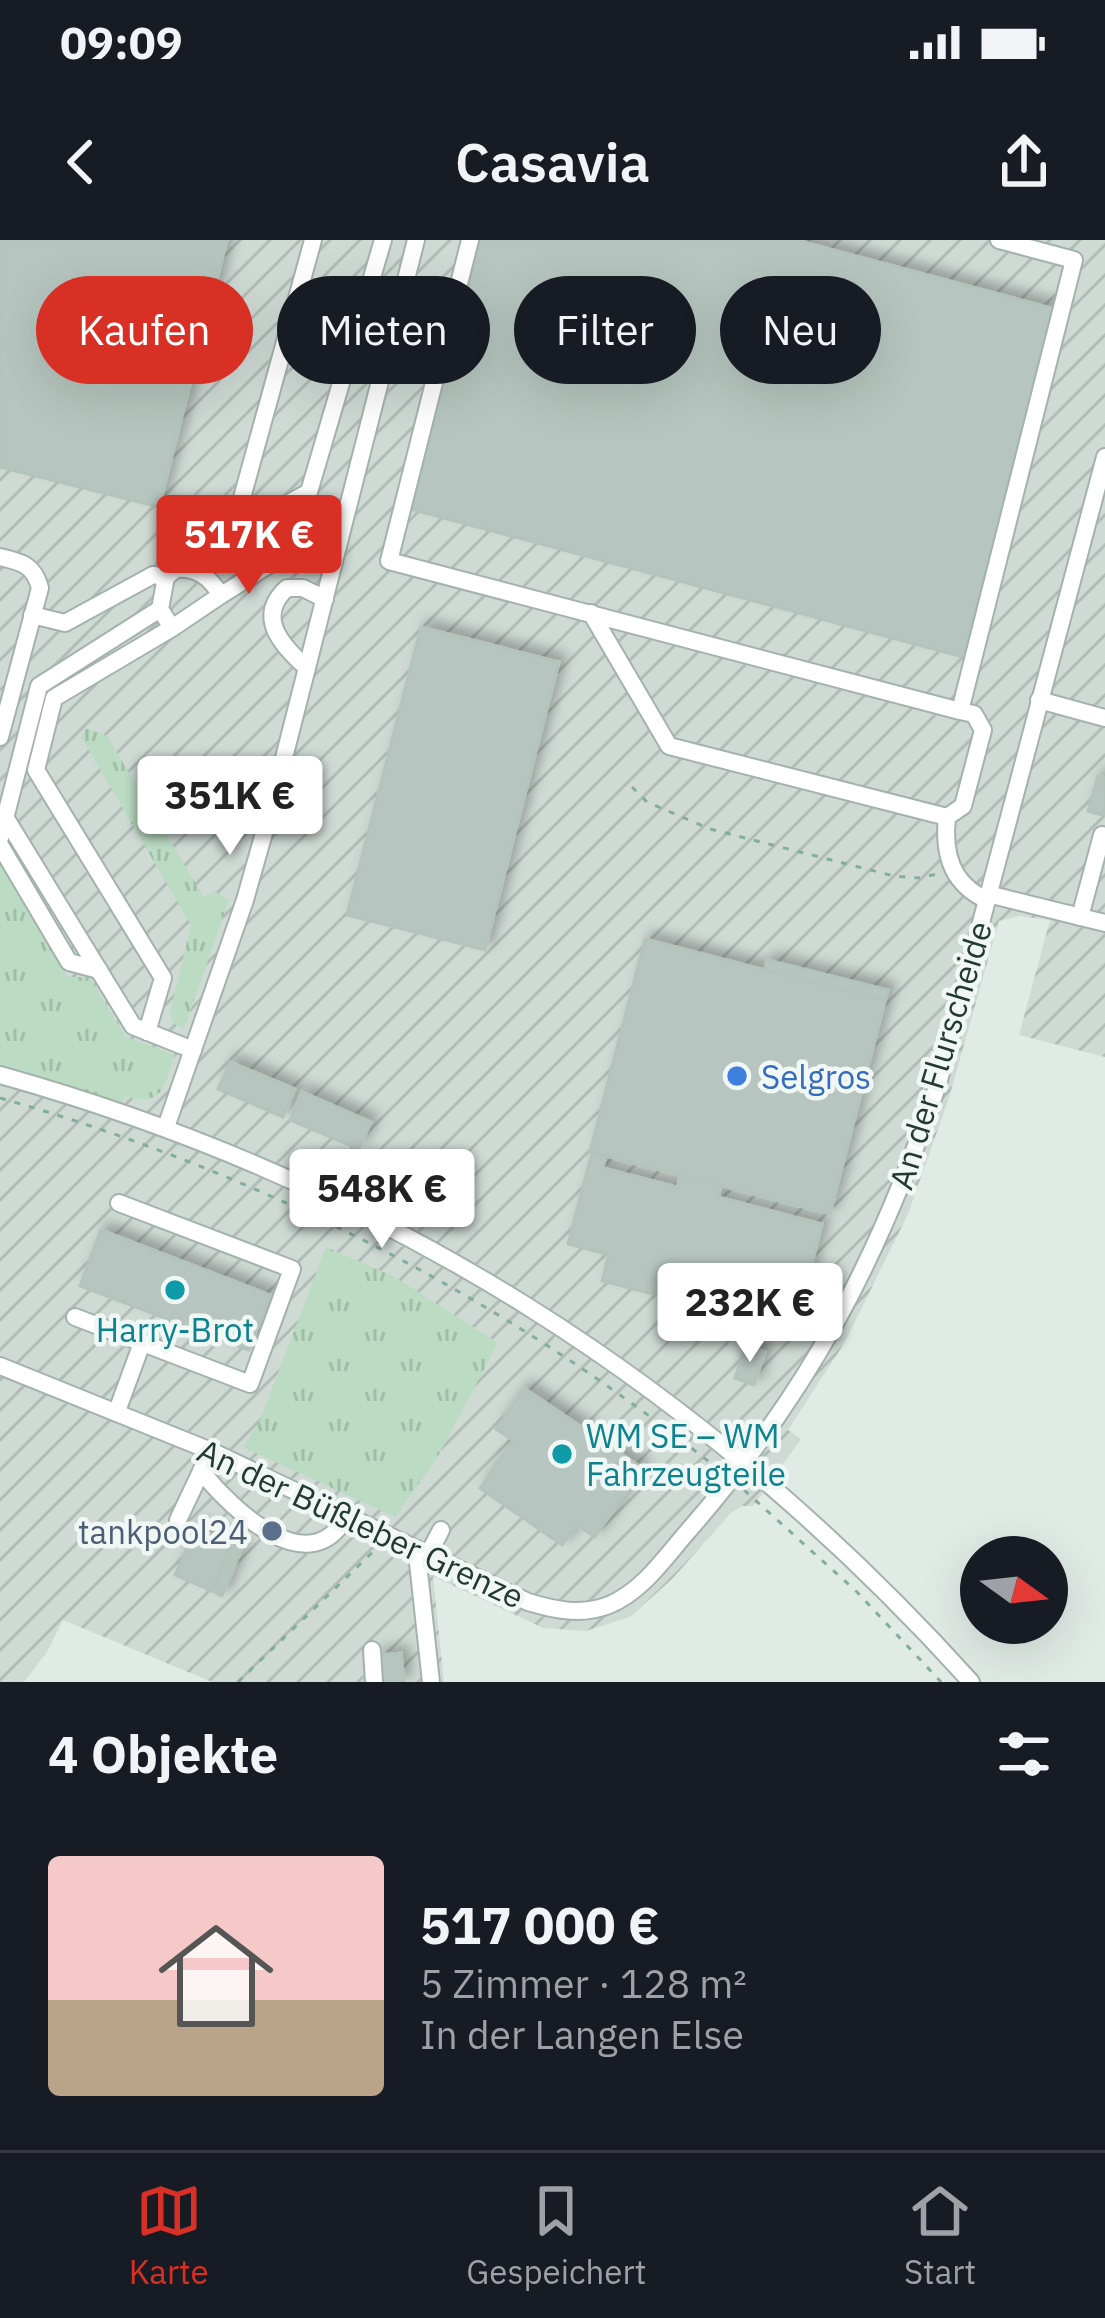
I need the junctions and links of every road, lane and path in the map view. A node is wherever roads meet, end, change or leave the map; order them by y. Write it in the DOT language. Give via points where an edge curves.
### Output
graph roads {
  1 [pos="313,240"];
  2 [pos="383,240"];
  3 [pos="416,240"];
  4 [pos="470,240"];
  5 [pos="1000,240"];
  6 [pos="1105,457"];
  7 [pos="338,545"];
  8 [pos="0,556"];
  9 [pos="166,578"];
  10 [pos="327,591"];
  11 [pos="220,596"];
  12 [pos="160,609"];
  13 [pos="591,613"];
  14 [pos="32,615"];
  15 [pos="172,628"];
  16 [pos="307,668"];
  17 [pos="1039,700"];
  18 [pos="960,711"];
  19 [pos="1105,718"];
  20 [pos="0,737"];
  21 [pos="632,787"];
  22 [pos="5,817"];
  23 [pos="947,817"];
  24 [pos="1105,836"];
  25 [pos="0,842"];
  26 [pos="951,870"];
  27 [pos="1097,883"];
  28 [pos="987,897"];
  29 [pos="1080,917"];
  30 [pos="1105,923"];
  31 [pos="99,970"];
  32 [pos="147,1032"];
  33 [pos="193,1051"];
  34 [pos="0,1075"];
  35 [pos="0,1098"];
  36 [pos="166,1127"];
  37 [pos="119,1203"];
  38 [pos="75,1317"];
  39 [pos="142,1343"];
  40 [pos="0,1366"];
  41 [pos="117,1411"];
  42 [pos="211,1451"];
  43 [pos="746,1464"];
  44 [pos="716,1467"];
  45 [pos="201,1471"];
  46 [pos="724,1478"];
  47 [pos="348,1514"];
  48 [pos="178,1520"];
  49 [pos="441,1530"];
  50 [pos="388,1533"];
  51 [pos="650,1545"];
  52 [pos="427,1552"];
  53 [pos="665,1558"];
  54 [pos="372,1650"];
  55 [pos="238,1682"];
  56 [pos="374,1682"];
  57 [pos="431,1682"];
  58 [pos="941,1682"];
  59 [pos="971,1682"];
  1 -- 2 [label="street" via="237,517 256,521 309,492"];
  3 -- 7 [label="street"];
  4 -- 13 [label="street" via="389,561"];
  5 -- 18 [label="street" via="1074,260"];
  6 -- 17 [label="street, An der Flurscheide"];
  7 -- 10 [label="street"];
  7 -- 11 [label="street" via="304,548"];
  8 -- 14 [label="street" via="36,573"];
  9 -- 11 [label="street" via="176,568 197,571"];
  9 -- 12 [label="street"];
  9 -- 14 [label="street" via="153,575 65,623"];
  10 -- 16 [label="street"];
  10 -- 16 [label="street" via="287,588 272,609 282,645"];
  11 -- 15 [label="street"];
  12 -- 15 [label="street"];
  12 -- 22 [label="street" via="39,686"];
  13 -- 18 [label="street"];
  13 -- 23 [label="street" via="669,746"];
  14 -- 20 [label="street"];
  15 -- 32 [label="street" via="54,698 36,770 163,979"];
  16 -- 33 [label="street" via="245,900"];
  17 -- 19 [label="street"];
  17 -- 28 [label="street, An der Flurscheide"];
  18 -- 23 [label="street" via="974,714 983,730 964,806"];
  21 -- 26 [label="path" via="675,817 869,871 919,878"];
  22 -- 25 [label="street"];
  22 -- 31 [label="street"];
  23 -- 26 [label="street"];
  24 -- 27 [label="street"];
  25 -- 31 [label="street" via="69,962"];
  26 -- 28 [label="street"];
  27 -- 29 [label="street"];
  28 -- 29 [label="street, An der Flurscheide"];
  28 -- 43 [label="street, An der Flurscheide" via="938,1084 898,1197 833,1333"];
  29 -- 30 [label="street, An der Flurscheide"];
  31 -- 32 [label="street" via="133,1026"];
  32 -- 33 [label="street"];
  33 -- 36 [label="street"];
  34 -- 36 [label="street"];
  35 -- 44 [label="path" via="218,1172 421,1270 551,1347"];
  36 -- 43 [label="street" via="447,1255 673,1404"];
  37 -- 39 [label="street" via="292,1269 250,1384"];
  38 -- 39 [label="street"];
  39 -- 41 [label="street"];
  40 -- 41 [label="street, An der Büßleber Grenze"];
  41 -- 42 [label="street, An der Büßleber Grenze"];
  42 -- 45 [label="street"];
  42 -- 47 [label="street, An der Büßleber Grenze"];
  43 -- 46 [label="street, An der Büßleber Grenze"];
  43 -- 59 [label="street"];
  44 -- 46 [label="path"];
  44 -- 46 [label="path"];
  45 -- 47 [label="street" via="247,1520 294,1542 325,1542"];
  45 -- 48 [label="street"];
  46 -- 53 [label="street, An der Büßleber Grenze"];
  46 -- 58 [label="path" via="857,1592"];
  47 -- 50 [label="street, An der Büßleber Grenze"];
  49 -- 52 [label="street"];
  50 -- 52 [label="street, An der Büßleber Grenze"];
  50 -- 55 [label="path"];
  51 -- 53 [label="street"];
  52 -- 53 [label="street, An der Büßleber Grenze" via="528,1602 578,1612 626,1595"];
  52 -- 57 [label="street" via="418,1563"];
  54 -- 56 [label="street"];
}
